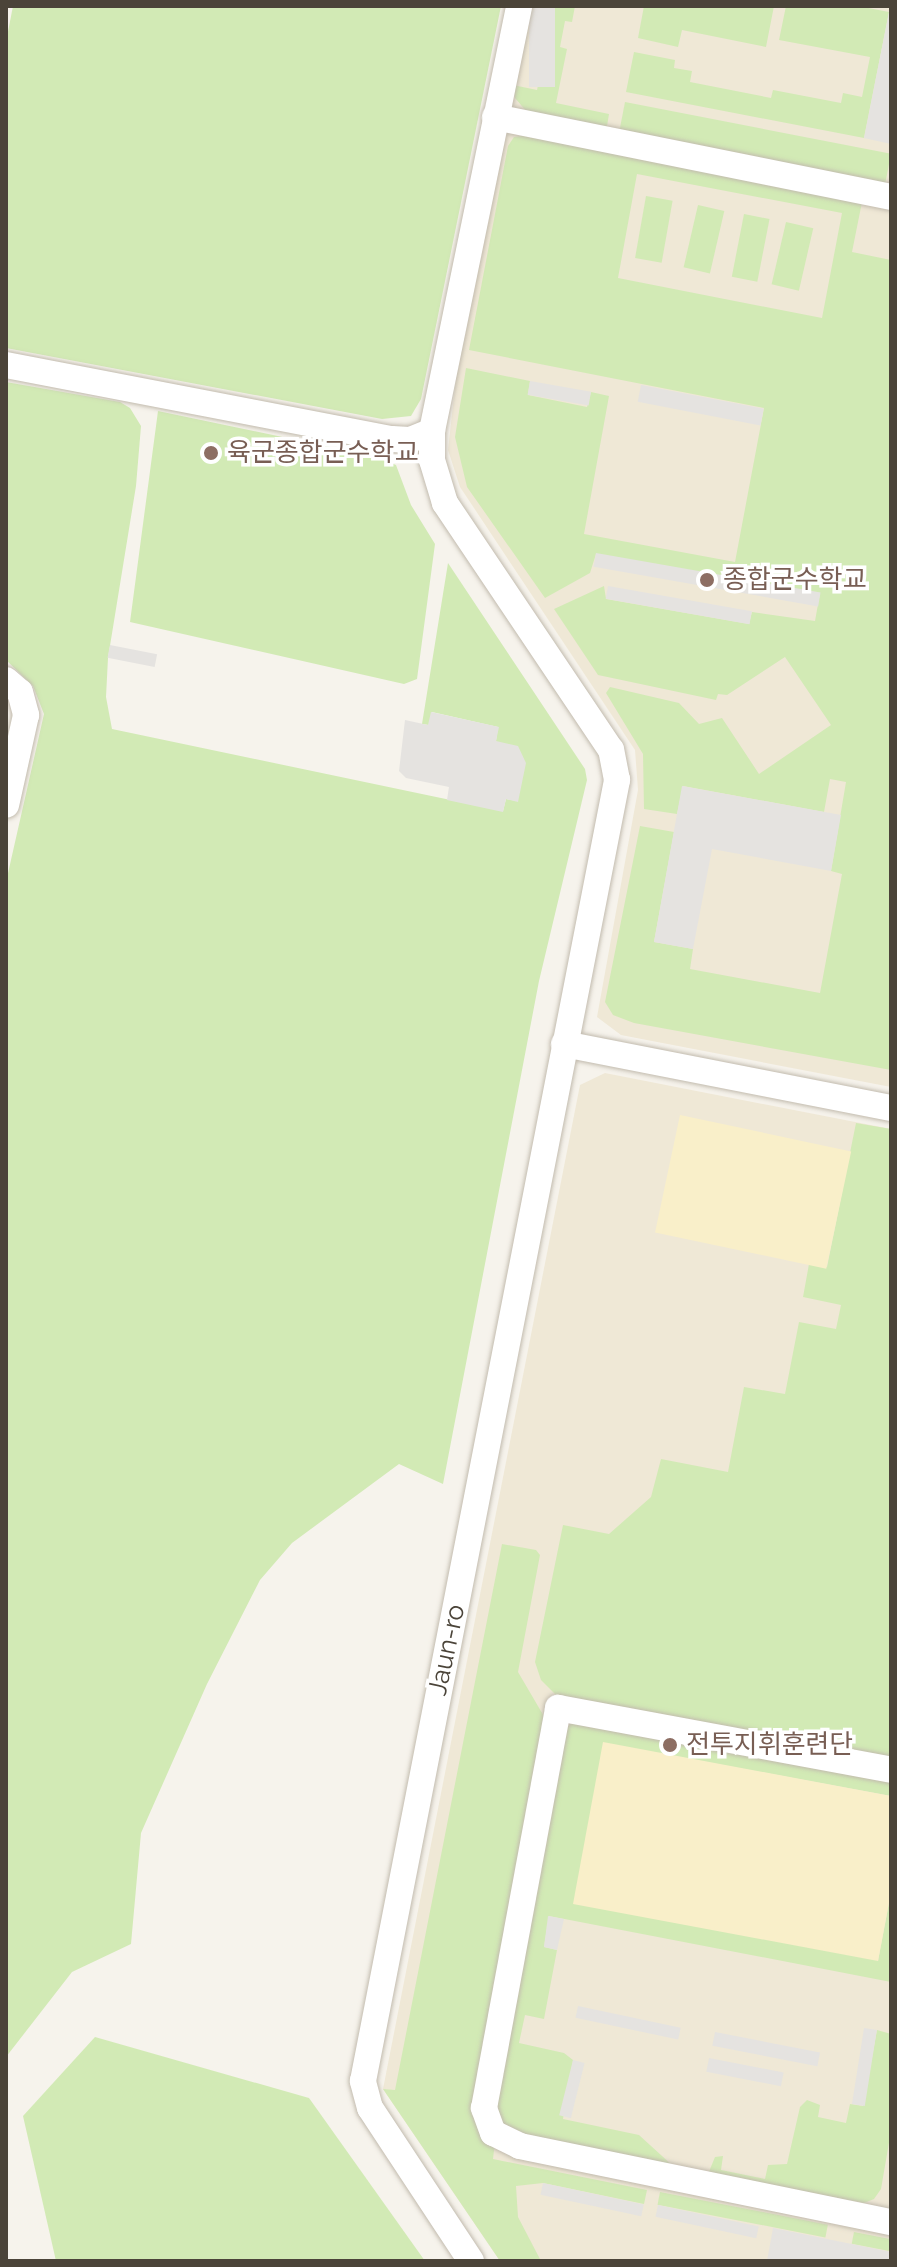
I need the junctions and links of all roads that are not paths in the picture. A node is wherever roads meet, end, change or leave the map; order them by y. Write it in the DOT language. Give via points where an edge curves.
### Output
graph roads {
  1 [pos="519,6"];
  2 [pos="495,117"];
  3 [pos="891,197"];
  4 [pos="6,365"];
  5 [pos="432,431"];
  6 [pos="400,440"];
  7 [pos="435,479"];
  8 [pos="6,680"];
  9 [pos="6,805"];
  10 [pos="564,1044"];
  11 [pos="891,1108"];
  12 [pos="891,1770"];
  13 [pos="891,2221"];
  14 [pos="471,2261"];
  1 -- 2 [label="street"];
  2 -- 3 [label="street"];
  2 -- 5 [label="street"];
  4 -- 6 [label="street"];
  5 -- 6 [label="street"];
  5 -- 7 [label="street"];
  6 -- 7 [label="street"];
  7 -- 10 [label="street, Jaun-ro" via="445,503 616,765 612,815"];
  8 -- 9 [label="street" via="20,692 26,715"];
  10 -- 11 [label="street"];
  10 -- 14 [label="street, Jaun-ro" via="363,2081 370,2108"];
  12 -- 13 [label="street" via="558,1708 484,2108 493,2133 520,2146"];
}
